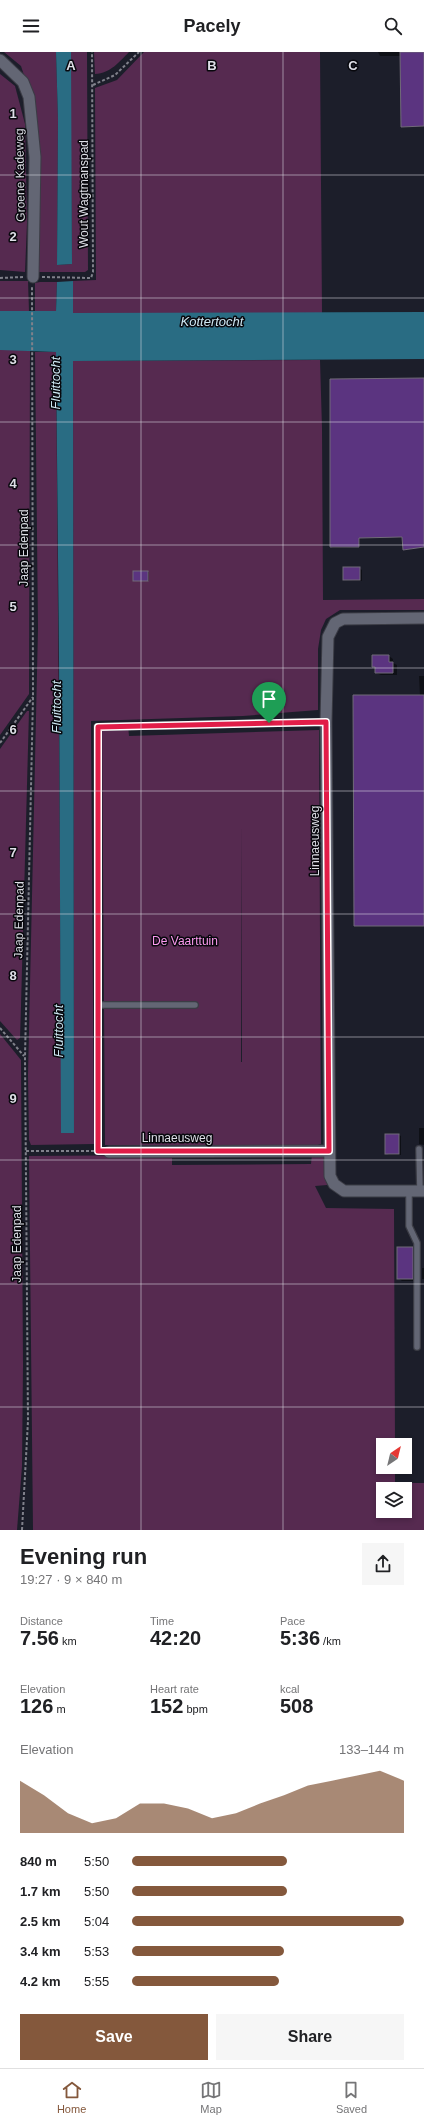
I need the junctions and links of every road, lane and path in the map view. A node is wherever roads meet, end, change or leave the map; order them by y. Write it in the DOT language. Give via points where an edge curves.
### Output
graph roads {
  1 [pos="92,52"];
  2 [pos="139,52"];
  3 [pos="0,60"];
  4 [pos="93,84"];
  5 [pos="0,278"];
  6 [pos="33,279"];
  7 [pos="424,618"];
  8 [pos="33,697"];
  9 [pos="326,722"];
  10 [pos="0,743"];
  11 [pos="98,1005"];
  12 [pos="195,1005"];
  13 [pos="0,1028"];
  14 [pos="25,1057"];
  15 [pos="419,1148"];
  16 [pos="26,1151"];
  17 [pos="329,1151"];
  18 [pos="103,1152"];
  19 [pos="422,1191"];
  20 [pos="409,1192"];
  21 [pos="417,1347"];
  22 [pos="22,1530"];
  1 -- 4 [label="path, Wout Wagtmanspad"];
  2 -- 4 [label="path" via="115,75"];
  3 -- 6 [label="street, Groene Kadeweg" via="23,82 29,97 35,157"];
  4 -- 6 [label="path, Wout Wagtmanspad" via="91,278"];
  5 -- 6 [label="path, Wout Wagtmanspad"];
  6 -- 8 [label="path, Jaap Edenpad"];
  7 -- 9 [label="street, Linnaeusweg" via="343,619 335,623 328,637"];
  8 -- 10 [label="path"];
  8 -- 14 [label="path, Jaap Edenpad"];
  9 -- 11 [label="lane" via="98,727"];
  9 -- 17 [label="street, Linnaeusweg"];
  11 -- 12 [label="lane"];
  11 -- 18 [label="path"];
  13 -- 14 [label="path"];
  14 -- 16 [label="path, Jaap Edenpad"];
  15 -- 19 [label="lane"];
  16 -- 18 [label="path"];
  16 -- 22 [label="path, Jaap Edenpad" via="28,1421"];
  17 -- 18 [label="street, Linnaeusweg"];
  17 -- 20 [label="street, Linnaeusweg" via="330,1176 334,1184 344,1191"];
  19 -- 20 [label="street"];
  20 -- 21 [label="lane" via="408,1226 417,1243"];
}
